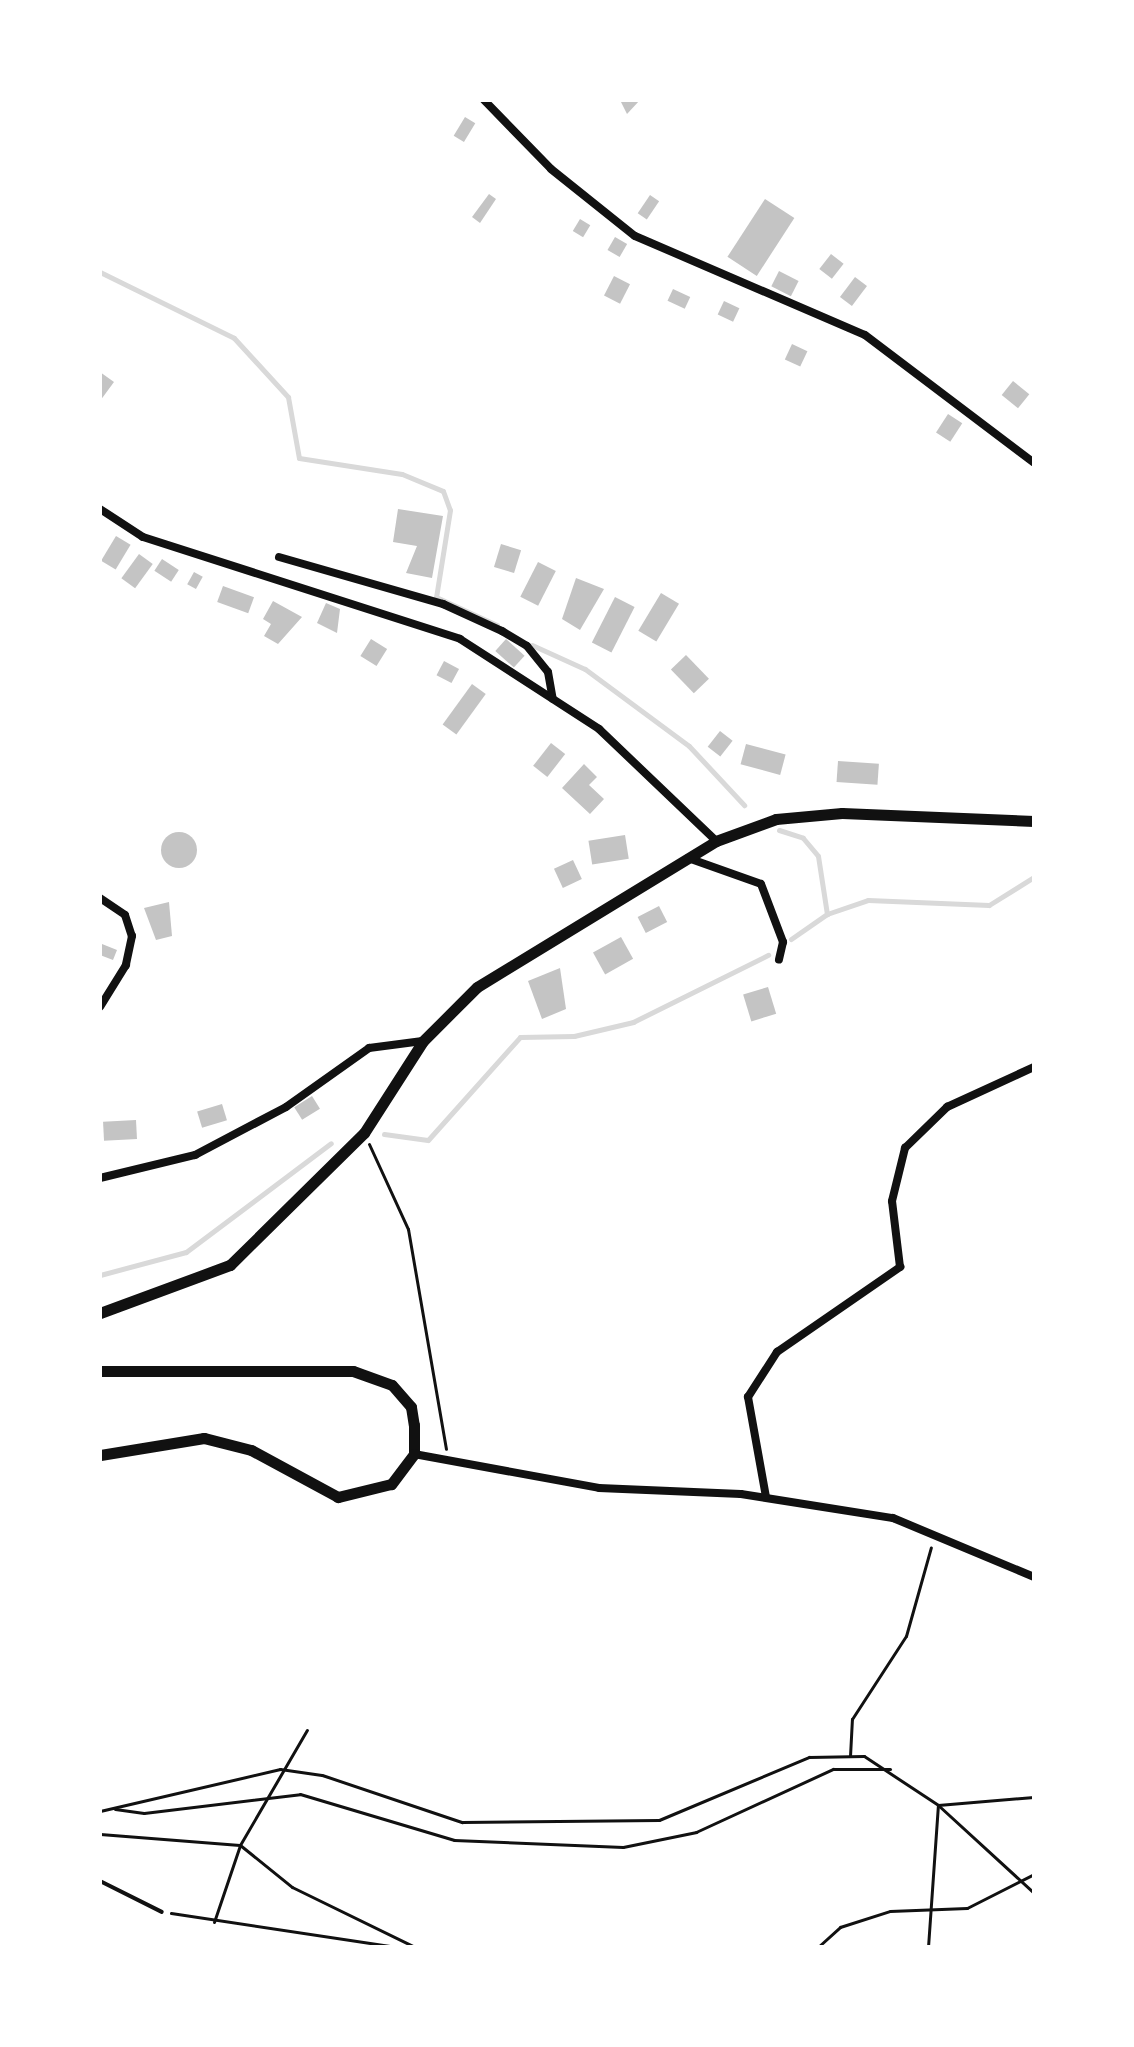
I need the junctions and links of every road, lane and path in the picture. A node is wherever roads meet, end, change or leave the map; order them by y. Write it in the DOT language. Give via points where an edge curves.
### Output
graph roads {
  1 [pos="484,100"];
  2 [pos="1034,463"];
  3 [pos="100,509"];
  4 [pos="279,557"];
  5 [pos="553,699"];
  6 [pos="1034,821"];
  7 [pos="716,841"];
  8 [pos="687,858"];
  9 [pos="100,898"];
  10 [pos="779,960"];
  11 [pos="100,1007"];
  12 [pos="423,1041"];
  13 [pos="1034,1067"];
  14 [pos="364,1133"];
  15 [pos="100,1178"];
  16 [pos="100,1313"];
  17 [pos="100,1371"];
  18 [pos="414,1454"];
  19 [pos="100,1455"];
  20 [pos="448,1456"];
  21 [pos="766,1497"];
  22 [pos="934,1535"];
  23 [pos="1034,1577"];
  24 [pos="307,1730"];
  25 [pos="850,1756"];
  26 [pos="280,1769"];
  27 [pos="890,1769"];
  28 [pos="268,1793"];
  29 [pos="1034,1797"];
  30 [pos="938,1805"];
  31 [pos="112,1809"];
  32 [pos="100,1811"];
  33 [pos="100,1834"];
  34 [pos="240,1845"];
  35 [pos="1034,1874"];
  36 [pos="100,1881"];
  37 [pos="1022,1882"];
  38 [pos="1034,1893"];
  39 [pos="928,1907"];
  40 [pos="162,1912"];
  41 [pos="214,1922"];
  42 [pos="396,1947"];
  43 [pos="415,1947"];
  44 [pos="818,1947"];
  45 [pos="928,1947"];
  1 -- 2 [label="street" via="551,169 635,236 865,335"];
  3 -- 5 [label="street" via="143,537 460,639"];
  4 -- 5 [label="street" via="443,604 502,631 527,646 548,672"];
  5 -- 7 [label="street" via="641,765"];
  6 -- 7 [label="main road" via="842,813 776,819"];
  7 -- 8 [label="main road"];
  8 -- 10 [label="street" via="761,884 780,930"];
  8 -- 12 [label="main road" via="477,987"];
  9 -- 11 [label="street" via="125,915 132,936 126,965"];
  12 -- 14 [label="main road"];
  12 -- 15 [label="street" via="369,1048 286,1107 195,1155"];
  13 -- 21 [label="street" via="947,1107 905,1148 892,1201 900,1267 777,1352 748,1397"];
  14 -- 16 [label="main road" via="230,1265"];
  14 -- 20 [label="path" via="408,1229"];
  17 -- 18 [label="main road" via="372,1375 411,1407"];
  18 -- 19 [label="main road" via="391,1484 332,1498 224,1442 167,1440"];
  18 -- 20 [label="street"];
  20 -- 21 [label="street" via="599,1488"];
  21 -- 22 [label="street" via="893,1518"];
  22 -- 23 [label="street"];
  22 -- 25 [label="path" via="906,1636 852,1719"];
  24 -- 26 [label="path"];
  25 -- 26 [label="path" via="809,1757 659,1820 564,1826 462,1822 322,1775"];
  25 -- 27 [label="path"];
  26 -- 28 [label="path"];
  26 -- 31 [label="path"];
  27 -- 28 [label="path" via="833,1769 696,1832 623,1847 454,1840 326,1798"];
  27 -- 30 [label="path"];
  28 -- 31 [label="path" via="158,1811"];
  28 -- 34 [label="path"];
  29 -- 30 [label="path"];
  30 -- 37 [label="path"];
  30 -- 39 [label="path"];
  31 -- 32 [label="path"];
  33 -- 34 [label="path"];
  34 -- 41 [label="path"];
  34 -- 43 [label="path" via="292,1887"];
  35 -- 37 [label="path"];
  36 -- 40 [label="lane"];
  37 -- 38 [label="path"];
  37 -- 39 [label="path" via="967,1908"];
  39 -- 44 [label="path" via="840,1927"];
  39 -- 45 [label="path"];
  40 -- 41 [label="path"];
  41 -- 42 [label="path"];
}
